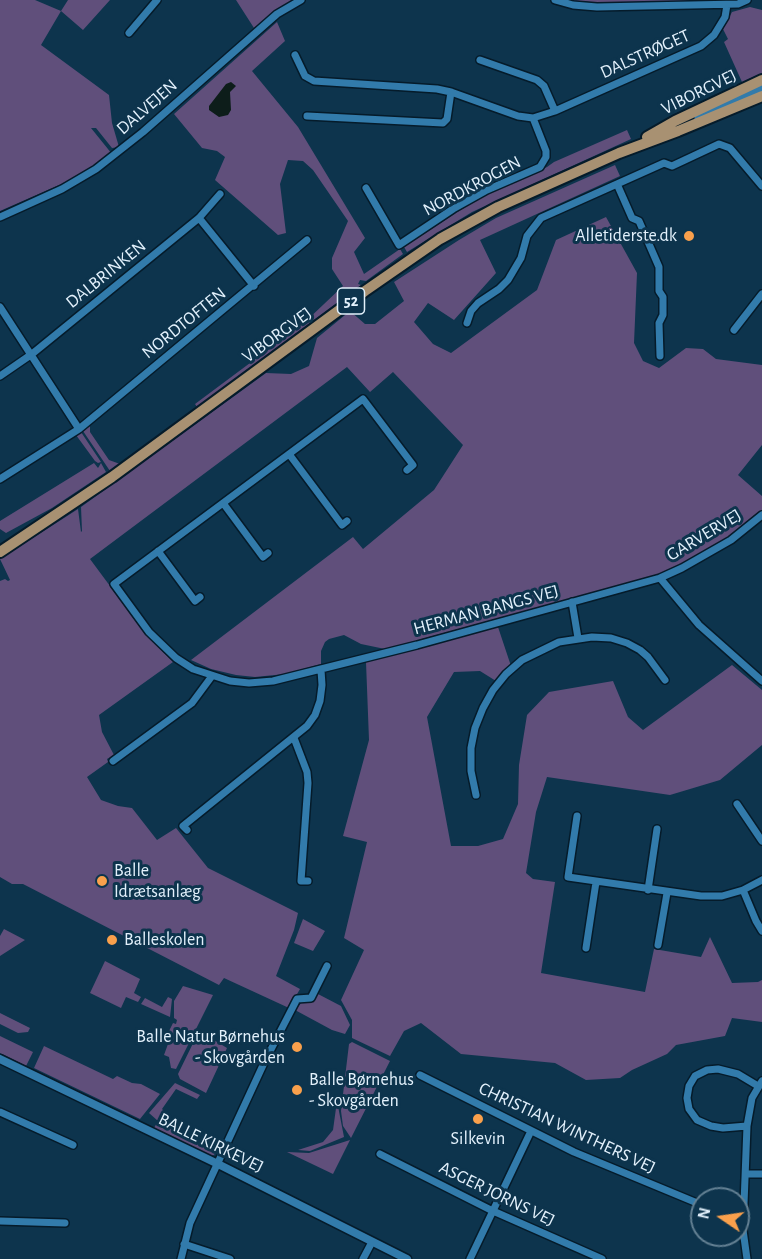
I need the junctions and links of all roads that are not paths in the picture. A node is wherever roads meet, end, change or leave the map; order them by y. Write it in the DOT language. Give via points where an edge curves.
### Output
graph roads {
  1 [pos="157,0"];
  2 [pos="301,0"];
  3 [pos="555,0"];
  4 [pos="747,0"];
  5 [pos="727,5"];
  6 [pos="129,33"];
  7 [pos="295,55"];
  8 [pos="480,60"];
  9 [pos="762,80"];
  10 [pos="762,88"];
  11 [pos="451,92"];
  12 [pos="762,96"];
  13 [pos="555,111"];
  14 [pos="307,116"];
  15 [pos="533,118"];
  16 [pos="691,126"];
  17 [pos="619,153"];
  18 [pos="617,184"];
  19 [pos="762,186"];
  20 [pos="366,188"];
  21 [pos="220,194"];
  22 [pos="0,217"];
  23 [pos="199,218"];
  24 [pos="307,240"];
  25 [pos="254,285"];
  26 [pos="762,294"];
  27 [pos="0,307"];
  28 [pos="467,322"];
  29 [pos="734,330"];
  30 [pos="32,354"];
  31 [pos="660,356"];
  32 [pos="0,376"];
  33 [pos="79,429"];
  34 [pos="289,454"];
  35 [pos="407,470"];
  36 [pos="0,479"];
  37 [pos="223,502"];
  38 [pos="762,515"];
  39 [pos="347,521"];
  40 [pos="158,551"];
  41 [pos="0,552"];
  42 [pos="268,553"];
  43 [pos="660,578"];
  44 [pos="200,597"];
  45 [pos="572,602"];
  46 [pos="578,638"];
  47 [pos="321,670"];
  48 [pos="212,676"];
  49 [pos="665,680"];
  50 [pos="762,681"];
  51 [pos="294,738"];
  52 [pos="113,761"];
  53 [pos="476,795"];
  54 [pos="737,804"];
  55 [pos="577,816"];
  56 [pos="657,829"];
  57 [pos="187,830"];
  58 [pos="762,840"];
  59 [pos="762,880"];
  60 [pos="308,881"];
  61 [pos="596,882"];
  62 [pos="648,890"];
  63 [pos="743,890"];
  64 [pos="667,893"];
  65 [pos="762,931"];
  66 [pos="658,945"];
  67 [pos="586,948"];
  68 [pos="327,966"];
  69 [pos="0,1059"];
  70 [pos="420,1075"];
  71 [pos="760,1084"];
  72 [pos="0,1112"];
  73 [pos="747,1126"];
  74 [pos="531,1131"];
  75 [pos="73,1144"];
  76 [pos="380,1154"];
  77 [pos="218,1164"];
  78 [pos="746,1174"];
  79 [pos="762,1174"];
  80 [pos="744,1187"];
  81 [pos="690,1200"];
  82 [pos="493,1211"];
  83 [pos="0,1221"];
  84 [pos="65,1223"];
  85 [pos="372,1242"];
  86 [pos="184,1244"];
  87 [pos="181,1259"];
  88 [pos="230,1259"];
  89 [pos="363,1259"];
  90 [pos="406,1259"];
  91 [pos="470,1259"];
  92 [pos="602,1259"];
  1 -- 6 [label="street"];
  2 -- 22 [label="street, DALVEJEN" via="277,14 105,163 62,189"];
  3 -- 5 [label="street" via="597,7"];
  4 -- 5 [label="street"];
  5 -- 13 [label="street, DALSTRØGET" via="718,30 701,46"];
  7 -- 11 [label="street" via="305,76 314,81"];
  8 -- 13 [label="street" via="537,80 544,86"];
  9 -- 17 [label="main road, VIBORGVEJ / 52" via="675,121"];
  10 -- 16 [label="main road" via="702,116"];
  11 -- 14 [label="street" via="443,123"];
  11 -- 15 [label="street"];
  12 -- 16 [label="main road, VIBORGVEJ / 52"];
  13 -- 15 [label="street, DALSTRØGET"];
  15 -- 20 [label="street, NORDKROGEN" via="546,151 540,167 487,190 399,245"];
  16 -- 17 [label="main road, VIBORGVEJ / 52"];
  17 -- 41 [label="main road, VIBORGVEJ / 52" via="498,207 440,239 112,477"];
  18 -- 19 [label="street" via="664,163 672,166 719,144 730,148"];
  18 -- 28 [label="street" via="541,218 527,236 521,258 508,280 477,303"];
  18 -- 31 [label="street" via="659,267 659,291 663,297"];
  21 -- 23 [label="street, DALBRINKEN"];
  23 -- 25 [label="street"];
  23 -- 30 [label="street, DALBRINKEN"];
  24 -- 25 [label="street, NORDTOFTEN"];
  25 -- 33 [label="street, NORDTOFTEN"];
  26 -- 29 [label="street"];
  27 -- 30 [label="street"];
  30 -- 32 [label="street, DALBRINKEN"];
  30 -- 33 [label="street"];
  33 -- 36 [label="street, NORDTOFTEN"];
  34 -- 35 [label="street, HERMAN BANGS VEJ" via="363,399 413,465"];
  34 -- 37 [label="street, HERMAN BANGS VEJ"];
  34 -- 39 [label="street" via="342,525"];
  37 -- 40 [label="street, HERMAN BANGS VEJ"];
  37 -- 42 [label="street" via="263,557"];
  38 -- 43 [label="street, GARVERVEJ" via="731,540"];
  40 -- 44 [label="street" via="195,601"];
  40 -- 48 [label="street, HERMAN BANGS VEJ" via="114,584 160,645 193,669"];
  43 -- 45 [label="street, HERMAN BANGS VEJ"];
  43 -- 50 [label="street" via="699,625"];
  45 -- 46 [label="street"];
  45 -- 47 [label="street, HERMAN BANGS VEJ"];
  46 -- 49 [label="street" via="611,638 627,643 648,657"];
  46 -- 53 [label="street" via="559,642 522,660 493,690 475,728 471,748"];
  47 -- 48 [label="street, HERMAN BANGS VEJ" via="249,683"];
  47 -- 51 [label="street" via="320,701 315,716"];
  48 -- 52 [label="street" via="192,703"];
  51 -- 57 [label="street" via="183,826"];
  51 -- 60 [label="street" via="307,772 301,881"];
  54 -- 58 [label="street"];
  55 -- 61 [label="street" via="568,877"];
  56 -- 62 [label="street"];
  59 -- 63 [label="street"];
  61 -- 62 [label="street"];
  61 -- 67 [label="street"];
  62 -- 64 [label="street"];
  63 -- 64 [label="street" via="722,896"];
  63 -- 65 [label="street"];
  64 -- 66 [label="street"];
  68 -- 77 [label="street" via="311,998 297,999 290,1011"];
  69 -- 77 [label="street, BALLE KIRKEVEJ"];
  70 -- 74 [label="street, CHRISTIAN WINTHERS VEJ"];
  71 -- 73 [label="street" via="749,1109"];
  71 -- 73 [label="street" via="718,1069 695,1076 689,1086 689,1109 698,1120 723,1128"];
  72 -- 75 [label="street"];
  73 -- 78 [label="street"];
  74 -- 81 [label="street, CHRISTIAN WINTHERS VEJ"];
  74 -- 82 [label="street"];
  76 -- 82 [label="street, ASGER JORNS VEJ"];
  77 -- 85 [label="street, BALLE KIRKEVEJ"];
  77 -- 86 [label="street"];
  78 -- 79 [label="street"];
  78 -- 80 [label="street"];
  82 -- 91 [label="street"];
  82 -- 92 [label="street, ASGER JORNS VEJ"];
  83 -- 84 [label="street"];
  85 -- 89 [label="street"];
  85 -- 90 [label="street, BALLE KIRKEVEJ"];
  86 -- 87 [label="street"];
  86 -- 88 [label="street"];
}
